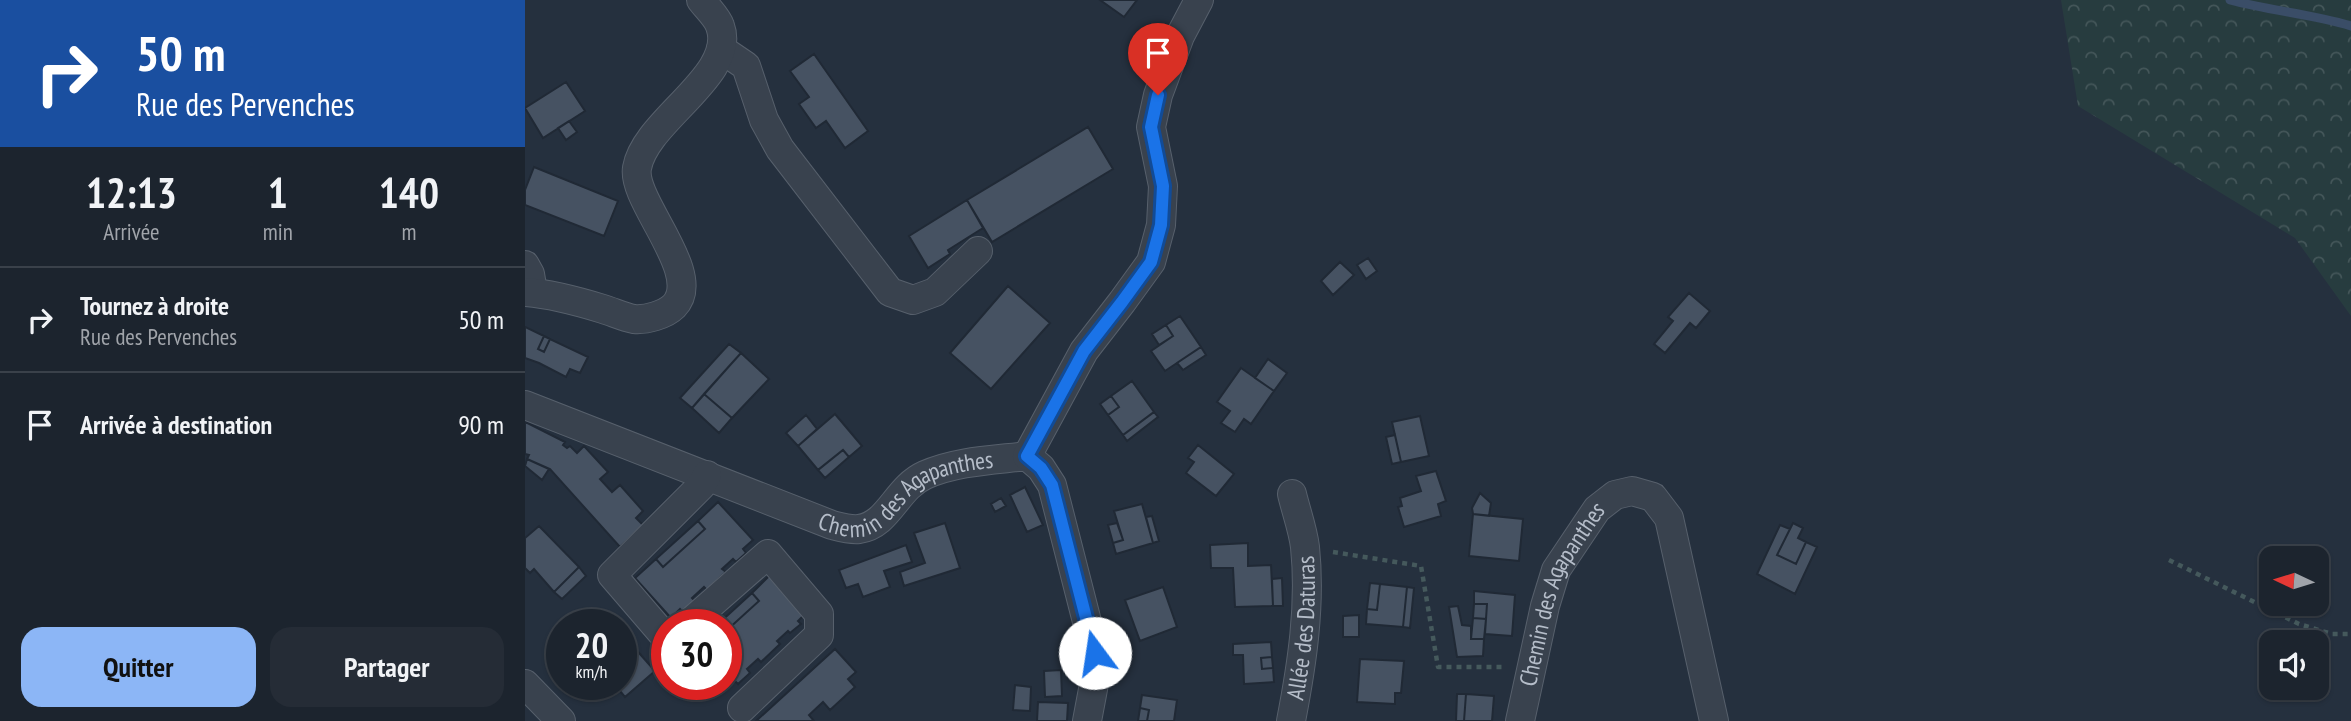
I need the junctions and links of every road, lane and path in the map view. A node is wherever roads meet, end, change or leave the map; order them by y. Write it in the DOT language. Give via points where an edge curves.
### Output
graph roads {
  1 [pos="701,0"];
  2 [pos="1199,0"];
  3 [pos="721,49"];
  4 [pos="978,251"];
  5 [pos="525,265"];
  6 [pos="529,292"];
  7 [pos="525,405"];
  8 [pos="1027,456"];
  9 [pos="706,475"];
  10 [pos="1292,494"];
  11 [pos="1305,544"];
  12 [pos="2169,559"];
  13 [pos="705,609"];
  14 [pos="651,620"];
  15 [pos="2351,634"];
  16 [pos="1532,666"];
  17 [pos="525,684"];
  18 [pos="742,708"];
  19 [pos="561,721"];
  20 [pos="1087,721"];
  21 [pos="1291,721"];
  22 [pos="1520,721"];
  23 [pos="1714,721"];
  1 -- 3 [label="street" via="720,26"];
  2 -- 8 [label="street" via="1175,48 1151,127 1163,186 1161,225 1151,262 1084,351"];
  3 -- 4 [label="street" via="746,65 764,120 780,149 890,292 913,300 935,292"];
  3 -- 6 [label="street" via="713,69 642,150 636,172 678,266 682,291 674,307 635,319"];
  5 -- 6 [label="street" via="530,274"];
  7 -- 9 [label="street, Chemin des Agapanthes"];
  8 -- 9 [label="street, Chemin des Agapanthes" via="954,466 922,476 906,487 873,525 856,530 832,525"];
  8 -- 20 [label="street, Chemin des Agapanthes" via="1052,485 1095,653 1097,668"];
  9 -- 14 [label="street" via="701,486 612,575"];
  10 -- 11 [label="street, Allée des Daturas"];
  11 -- 16 [label="path" via="1421,566 1438,667"];
  11 -- 21 [label="street, Allée des Daturas" via="1308,596"];
  12 -- 15 [label="path" via="2299,624 2332,634"];
  13 -- 18 [label="street" via="768,554 819,614 819,635"];
  16 -- 22 [label="street, Chemin des Agapanthes"];
  16 -- 23 [label="street, Chemin des Agapanthes" via="1556,570 1597,509 1615,495 1632,491 1654,497 1669,518"];
  17 -- 19 [label="street"];
}
